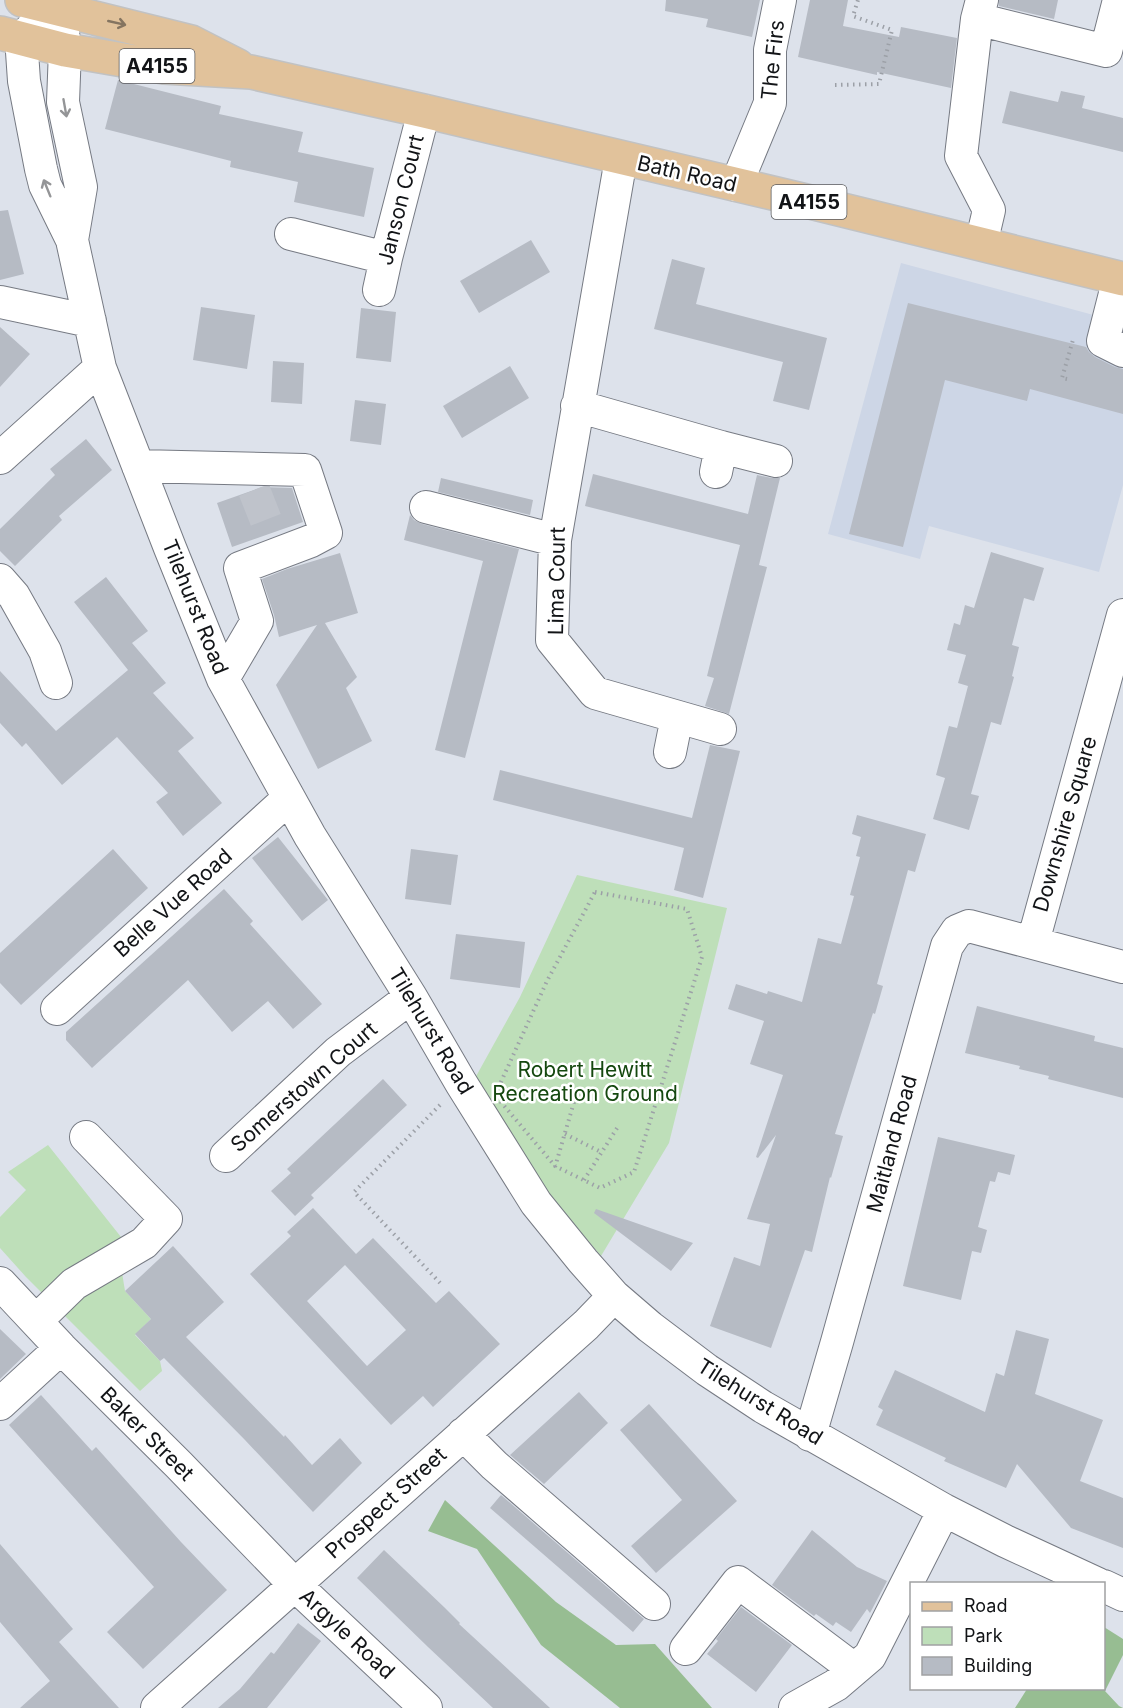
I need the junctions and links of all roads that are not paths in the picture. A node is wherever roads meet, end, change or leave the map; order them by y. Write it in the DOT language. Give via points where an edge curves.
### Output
graph roads {
  1 [pos="22,0"];
  2 [pos="780,0"];
  3 [pos="1119,0"];
  4 [pos="63,5"];
  5 [pos="980,10"];
  6 [pos="11,35"];
  7 [pos="65,50"];
  8 [pos="251,72"];
  9 [pos="424,111"];
  10 [pos="621,159"];
  11 [pos="736,185"];
  12 [pos="291,234"];
  13 [pos="72,240"];
  14 [pos="981,244"];
  15 [pos="386,258"];
  16 [pos="1121,278"];
  17 [pos="379,290"];
  18 [pos="0,302"];
  19 [pos="90,321"];
  20 [pos="1123,351"];
  21 [pos="100,368"];
  22 [pos="577,406"];
  23 [pos="0,458"];
  24 [pos="776,461"];
  25 [pos="138,466"];
  26 [pos="426,507"];
  27 [pos="555,540"];
  28 [pos="0,580"];
  29 [pos="1123,615"];
  30 [pos="223,679"];
  31 [pos="56,683"];
  32 [pos="678,717"];
  33 [pos="720,729"];
  34 [pos="670,752"];
  35 [pos="289,798"];
  36 [pos="1033,942"];
  37 [pos="1123,967"];
  38 [pos="411,997"];
  39 [pos="57,1009"];
  40 [pos="86,1137"];
  41 [pos="226,1156"];
  42 [pos="0,1283"];
  43 [pos="614,1296"];
  44 [pos="36,1321"];
  45 [pos="61,1348"];
  46 [pos="0,1404"];
  47 [pos="463,1434"];
  48 [pos="810,1435"];
  49 [pos="944,1510"];
  50 [pos="1094,1582"];
  51 [pos="295,1585"];
  52 [pos="1105,1586"];
  53 [pos="1123,1595"];
  54 [pos="654,1604"];
  55 [pos="686,1649"];
  56 [pos="854,1669"];
  57 [pos="157,1708"];
  58 [pos="426,1708"];
  59 [pos="795,1708"];
  1 -- 4 [label="main road, Bath Road / A4155"];
  2 -- 11 [label="street, The Firs" via="770,50 770,103"];
  3 -- 5 [label="street" via="1106,51"];
  4 -- 6 [label="street"];
  4 -- 7 [label="street"];
  4 -- 8 [label="main road, Bath Road / A4155, one-way" via="191,42"];
  5 -- 14 [label="street" via="961,156 988,210"];
  6 -- 7 [label="main road, Bath Road / A4155"];
  13 -- 6 [label="street, one-way" via="45,185 22,52"];
  7 -- 8 [label="main road, Bath Road / A4155" via="164,67"];
  7 -- 13 [label="street, one-way" via="63,102 81,187"];
  8 -- 9 [label="main road, Bath Road / A4155"];
  9 -- 10 [label="main road, Bath Road / A4155"];
  9 -- 15 [label="street, Janson Court"];
  10 -- 11 [label="main road, Bath Road / A4155"];
  10 -- 22 [label="street, Lima Court"];
  11 -- 14 [label="main road, Bath Road / A4155"];
  12 -- 15 [label="street"];
  13 -- 19 [label="street, Tilehurst Road"];
  14 -- 16 [label="main road, Bath Road / A4155"];
  15 -- 17 [label="street, Janson Court"];
  16 -- 20 [label="street" via="1103,341"];
  18 -- 19 [label="street"];
  19 -- 21 [label="street, Tilehurst Road"];
  21 -- 23 [label="street"];
  21 -- 25 [label="street, Tilehurst Road"];
  22 -- 24 [label="street" via="719,460"];
  22 -- 27 [label="street, Lima Court"];
  25 -- 30 [label="street, Tilehurst Road"];
  25 -- 30 [label="street" via="249,479 305,470 327,533 274,544 240,568 257,621"];
  26 -- 27 [label="street"];
  27 -- 32 [label="street, Lima Court" via="552,640 595,693"];
  28 -- 31 [label="street" via="14,596 45,651"];
  29 -- 36 [label="street, Downshire Square"];
  30 -- 35 [label="street, Tilehurst Road"];
  32 -- 33 [label="street, Lima Court"];
  32 -- 34 [label="street"];
  35 -- 38 [label="street, Tilehurst Road"];
  35 -- 39 [label="street, Belle Vue Road"];
  36 -- 37 [label="street"];
  36 -- 48 [label="street, Maitland Road" via="969,926 957,932 947,945"];
  38 -- 41 [label="street, Somerstown Court" via="338,1052"];
  38 -- 43 [label="street, Tilehurst Road" via="536,1203"];
  40 -- 44 [label="street" via="166,1219 144,1243 74,1284"];
  42 -- 44 [label="street, Baker Street"];
  43 -- 47 [label="street, Prospect Street"];
  43 -- 48 [label="street, Tilehurst Road" via="707,1370"];
  44 -- 45 [label="street, Baker Street"];
  45 -- 46 [label="street"];
  45 -- 51 [label="street, Baker Street"];
  47 -- 51 [label="street, Prospect Street"];
  47 -- 54 [label="street"];
  48 -- 49 [label="street, Tilehurst Road"];
  49 -- 50 [label="street, Tilehurst Road"];
  49 -- 56 [label="street" via="870,1656"];
  51 -- 57 [label="street, Prospect Street"];
  51 -- 58 [label="street, Argyle Road"];
  52 -- 53 [label="street"];
  55 -- 56 [label="street" via="738,1582"];
  56 -- 59 [label="street" via="836,1685"];
}
